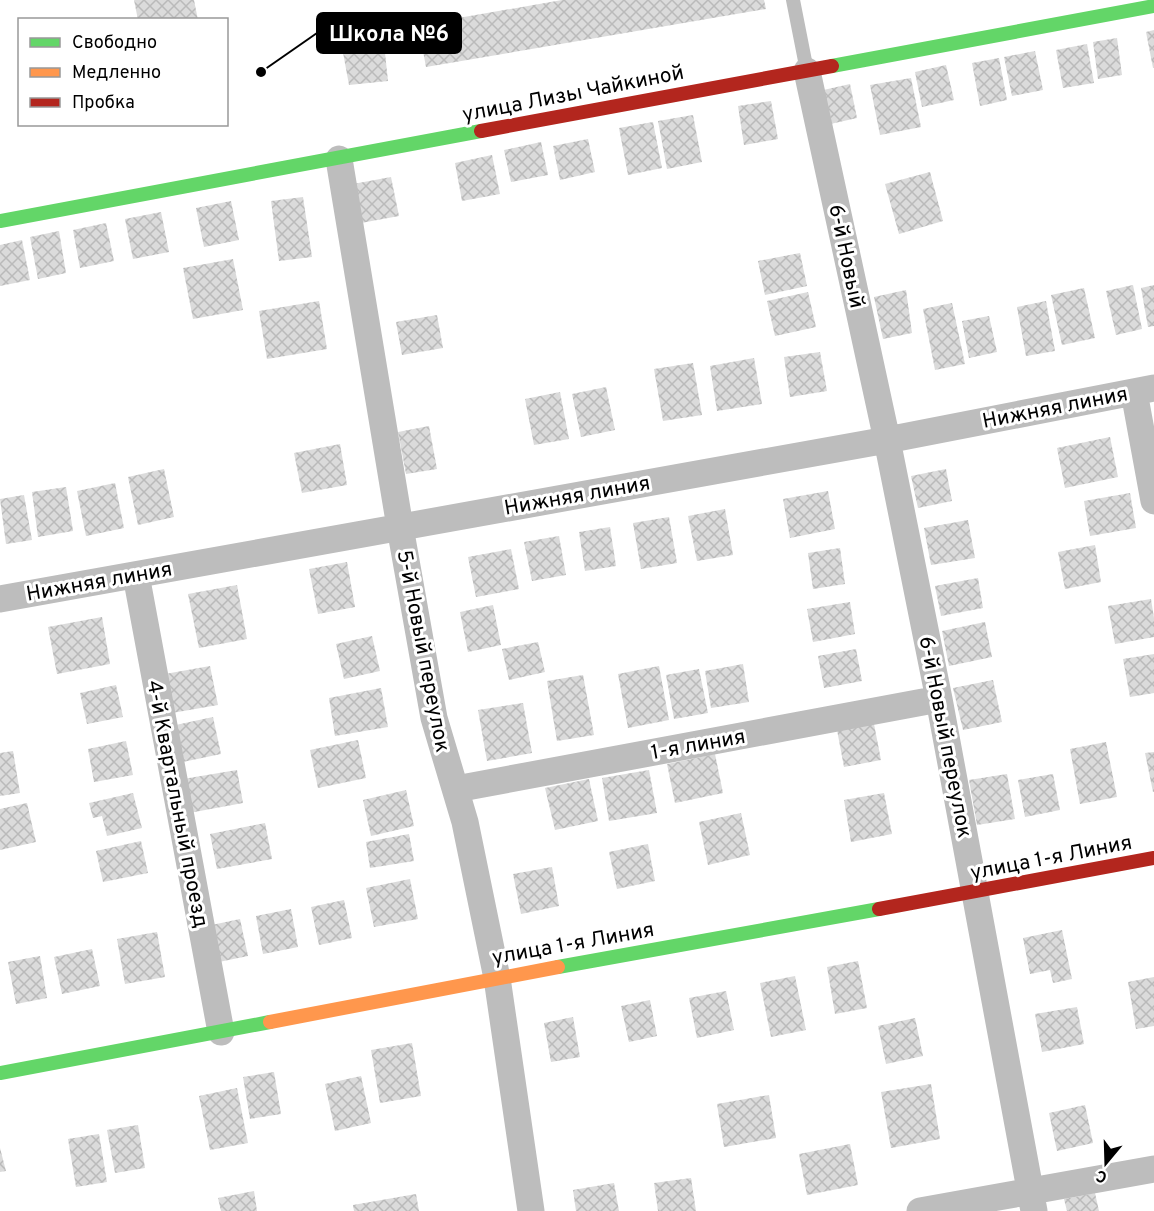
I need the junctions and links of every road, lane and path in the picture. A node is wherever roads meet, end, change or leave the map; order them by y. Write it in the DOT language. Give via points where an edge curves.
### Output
graph roads {
  1 [pos="793,0"];
  2 [pos="1154,6"];
  3 [pos="807,71"];
  4 [pos="339,159"];
  5 [pos="0,221"];
  6 [pos="1144,390"];
  7 [pos="887,440"];
  8 [pos="1154,501"];
  9 [pos="400,527"];
  10 [pos="136,575"];
  11 [pos="0,599"];
  12 [pos="939,699"];
  13 [pos="456,789"];
  14 [pos="1154,858"];
  15 [pos="975,892"];
  16 [pos="497,978"];
  17 [pos="221,1032"];
  18 [pos="0,1073"];
  19 [pos="1154,1169"];
  20 [pos="1032,1201"];
  21 [pos="531,1211"];
  22 [pos="920,1211"];
  1 -- 3 [label="lane"];
  2 -- 3 [label="street, улица Лизы Чайкиной"];
  3 -- 4 [label="street, улица Лизы Чайкиной"];
  3 -- 7 [label="street, 6-й Новый"];
  4 -- 5 [label="street, улица Лизы Чайкиной"];
  4 -- 9 [label="street, 5-й Новый переулок"];
  6 -- 7 [label="street, Нижняя линия"];
  6 -- 8 [label="street"];
  7 -- 9 [label="street, Нижняя линия"];
  7 -- 12 [label="street, 6-й Новый переулок"];
  9 -- 10 [label="street, Нижняя линия"];
  9 -- 13 [label="street, 5-й Новый переулок" via="434,718"];
  10 -- 11 [label="street, Нижняя линия"];
  10 -- 17 [label="street, 4-й Квартальный проезд"];
  12 -- 13 [label="street, 1-я линия"];
  12 -- 15 [label="street, 6-й Новый переулок"];
  13 -- 16 [label="street, 5-й Новый переулок"];
  14 -- 15 [label="street, улица 1-я Линия"];
  15 -- 16 [label="street, улица 1-я Линия"];
  15 -- 20 [label="street, 6-й Новый переулок"];
  16 -- 17 [label="street, улица 1-я Линия"];
  16 -- 21 [label="street, 5-й Новый переулок"];
  17 -- 18 [label="street, улица 1-я Линия"];
  19 -- 20 [label="street"];
  20 -- 22 [label="street"];
}
